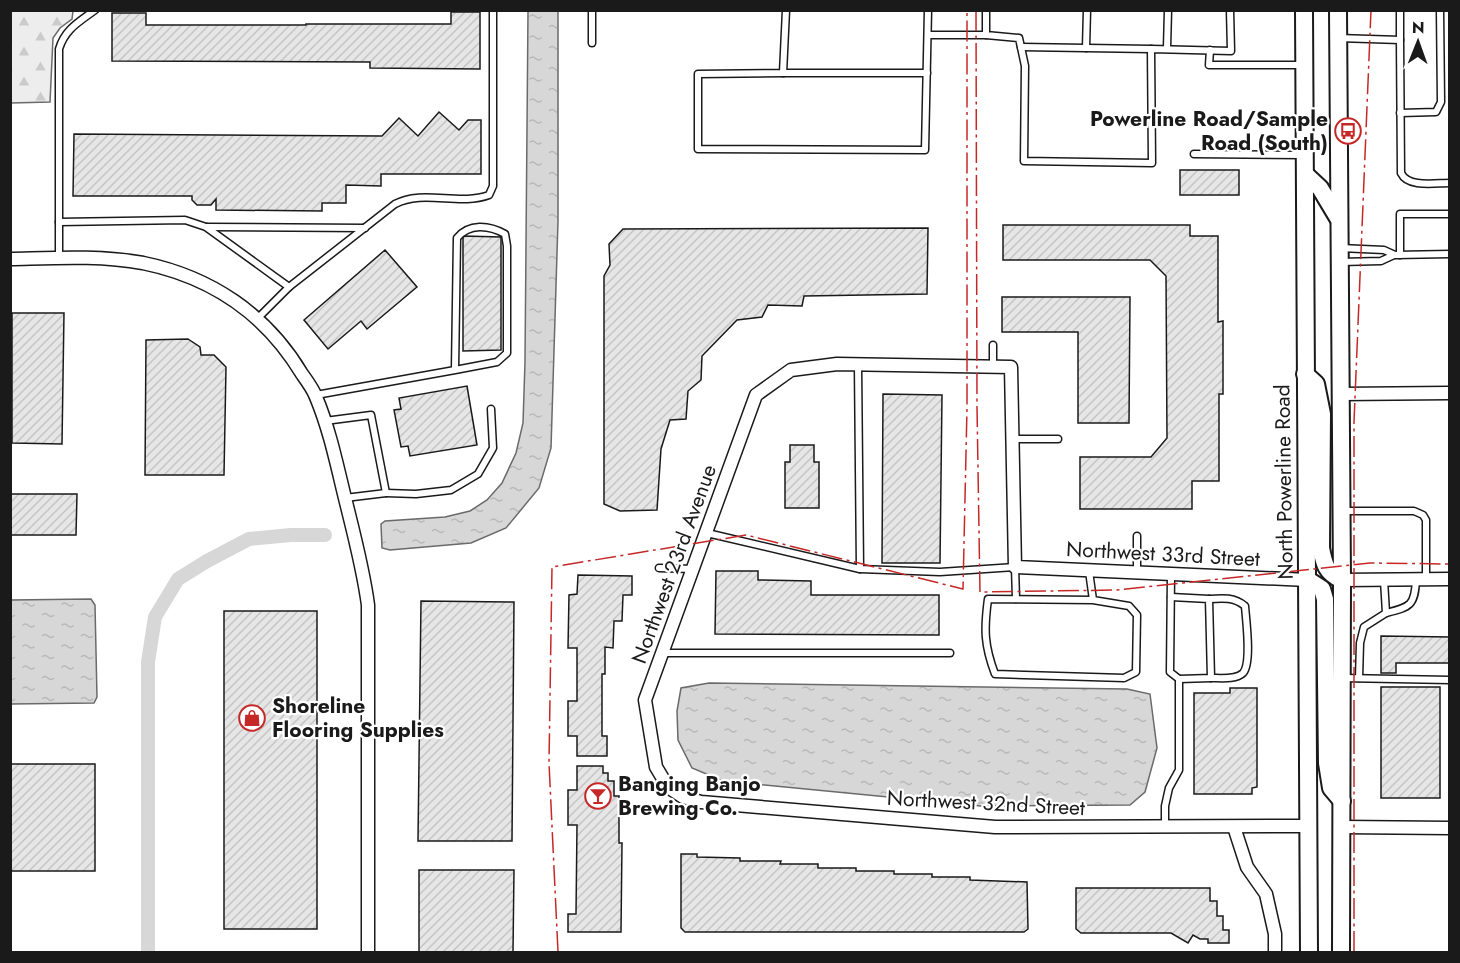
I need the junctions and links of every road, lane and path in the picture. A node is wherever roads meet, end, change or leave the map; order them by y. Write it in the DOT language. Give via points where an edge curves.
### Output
graph roads {
  1 [pos="493,10"];
  2 [pos="592,10"];
  3 [pos="786,10"];
  4 [pos="928,10"];
  5 [pos="987,10"];
  6 [pos="1087,10"];
  7 [pos="1168,10"];
  8 [pos="1230,10"];
  9 [pos="1304,10"];
  10 [pos="1338,10"];
  11 [pos="1400,10"];
  12 [pos="1440,10"];
  13 [pos="92,12"];
  14 [pos="928,35"];
  15 [pos="986,35"];
  16 [pos="1338,38"];
  17 [pos="1400,40"];
  18 [pos="592,43"];
  19 [pos="1021,47"];
  20 [pos="1086,48"];
  21 [pos="1167,48"];
  22 [pos="1151,49"];
  23 [pos="1210,50"];
  24 [pos="1304,65"];
  25 [pos="783,73"];
  26 [pos="927,73"];
  27 [pos="1400,113"];
  28 [pos="1194,154"];
  29 [pos="1305,155"];
  30 [pos="1305,174"];
  31 [pos="1449,183"];
  32 [pos="1449,214"];
  33 [pos="1339,219"];
  34 [pos="59,222"];
  35 [pos="206,227"];
  36 [pos="365,228"];
  37 [pos="1449,254"];
  38 [pos="1339,255"];
  39 [pos="1397,255"];
  40 [pos="59,258"];
  41 [pos="10,259"];
  42 [pos="289,287"];
  43 [pos="258,318"];
  44 [pos="993,345"];
  45 [pos="858,364"];
  46 [pos="993,367"];
  47 [pos="455,370"];
  48 [pos="1305,374"];
  49 [pos="1449,393"];
  50 [pos="1340,394"];
  51 [pos="316,395"];
  52 [pos="491,409"];
  53 [pos="325,422"];
  54 [pos="1013,439"];
  55 [pos="1058,439"];
  56 [pos="386,493"];
  57 [pos="345,498"];
  58 [pos="1341,511"];
  59 [pos="707,533"];
  60 [pos="1137,536"];
  61 [pos="1015,567"];
  62 [pos="659,568"];
  63 [pos="694,569"];
  64 [pos="860,569"];
  65 [pos="1089,570"];
  66 [pos="1137,572"];
  67 [pos="1171,574"];
  68 [pos="1421,579"];
  69 [pos="1449,579"];
  70 [pos="1308,580"];
  71 [pos="1342,580"];
  72 [pos="1384,580"];
  73 [pos="1171,597"];
  74 [pos="1016,599"];
  75 [pos="1209,599"];
  76 [pos="1093,600"];
  77 [pos="1386,613"];
  78 [pos="663,653"];
  79 [pos="950,653"];
  80 [pos="1211,678"];
  81 [pos="1350,678"];
  82 [pos="1179,679"];
  83 [pos="1449,680"];
  84 [pos="668,788"];
  85 [pos="1342,801"];
  86 [pos="1307,826"];
  87 [pos="1165,827"];
  88 [pos="1234,827"];
  89 [pos="1342,827"];
  90 [pos="1449,828"];
  91 [pos="368,952"];
  92 [pos="1275,952"];
  93 [pos="1309,952"];
  94 [pos="1341,952"];
  1 -- 36 [label="lane" via="489,195 478,199 403,200"];
  2 -- 18 [label="lane"];
  3 -- 25 [label="lane"];
  4 -- 14 [label="lane"];
  5 -- 15 [label="lane"];
  6 -- 20 [label="lane"];
  7 -- 21 [label="lane"];
  8 -- 23 [label="lane" via="1231,51"];
  9 -- 24 [label="main road, North Powerline Road"];
  10 -- 16 [label="main road"];
  11 -- 17 [label="lane"];
  12 -- 27 [label="lane" via="1439,108 1436,112"];
  13 -- 34 [label="lane" via="69,28 59,49"];
  14 -- 15 [label="lane"];
  14 -- 26 [label="lane"];
  15 -- 19 [label="lane" via="1019,38"];
  16 -- 17 [label="lane"];
  16 -- 33 [label="main road"];
  17 -- 27 [label="lane"];
  19 -- 20 [label="lane"];
  19 -- 22 [label="lane" via="1025,66 1024,161 1152,163"];
  20 -- 22 [label="lane"];
  21 -- 22 [label="lane"];
  21 -- 23 [label="lane"];
  23 -- 24 [label="lane" via="1209,65"];
  24 -- 29 [label="main road, North Powerline Road"];
  25 -- 26 [label="lane"];
  25 -- 26 [label="lane" via="698,74 698,149 925,150"];
  27 -- 31 [label="lane" via="1404,178 1410,183"];
  28 -- 29 [label="lane"];
  29 -- 30 [label="main road, North Powerline Road"];
  30 -- 33 [label="main road"];
  30 -- 48 [label="main road, North Powerline Road"];
  32 -- 39 [label="lane" via="1400,214"];
  33 -- 38 [label="main road"];
  34 -- 35 [label="lane" via="185,220"];
  34 -- 40 [label="lane"];
  35 -- 36 [label="lane"];
  35 -- 42 [label="lane"];
  36 -- 42 [label="lane"];
  37 -- 39 [label="lane"];
  38 -- 39 [label="lane" via="1384,250"];
  38 -- 39 [label="lane" via="1381,261"];
  38 -- 50 [label="main road"];
  40 -- 41 [label="street"];
  40 -- 43 [label="street" via="142,263 183,274 213,287"];
  42 -- 43 [label="lane"];
  43 -- 51 [label="street" via="288,351"];
  44 -- 46 [label="lane"];
  45 -- 46 [label="street"];
  45 -- 59 [label="street, Northwest 23rd Avenue" via="791,370 756,395"];
  45 -- 64 [label="lane"];
  46 -- 54 [label="street" via="1011,367"];
  47 -- 47 [label="lane" via="457,237 463,230 494,227 505,234 507,246 507,353 497,362"];
  47 -- 51 [label="lane"];
  48 -- 70 [label="main road, North Powerline Road"];
  48 -- 71 [label="main road" via="1316,384 1322,414 1321,548 1330,574"];
  49 -- 50 [label="street"];
  50 -- 58 [label="main road"];
  51 -- 53 [label="street"];
  52 -- 56 [label="lane" via="493,448 478,474 451,490"];
  53 -- 56 [label="lane" via="371,415"];
  53 -- 57 [label="street"];
  54 -- 55 [label="lane"];
  54 -- 61 [label="street"];
  56 -- 57 [label="lane"];
  57 -- 91 [label="street" via="369,605"];
  58 -- 68 [label="lane" via="1414,511 1426,520"];
  58 -- 71 [label="main road"];
  59 -- 63 [label="street, Northwest 23rd Avenue"];
  59 -- 64 [label="lane"];
  60 -- 66 [label="lane"];
  61 -- 64 [label="lane" via="940,572"];
  61 -- 65 [label="street, Northwest 33rd Street"];
  61 -- 74 [label="lane"];
  62 -- 63 [label="lane"];
  63 -- 78 [label="street, Northwest 23rd Avenue"];
  65 -- 66 [label="street, Northwest 33rd Street"];
  65 -- 76 [label="lane"];
  66 -- 67 [label="street, Northwest 33rd Street"];
  67 -- 70 [label="street, Northwest 33rd Street"];
  67 -- 73 [label="lane"];
  68 -- 69 [label="street"];
  68 -- 72 [label="street"];
  68 -- 77 [label="lane" via="1408,607"];
  70 -- 85 [label="main road" via="1322,589 1325,599 1327,764 1331,788"];
  70 -- 86 [label="main road, North Powerline Road"];
  71 -- 72 [label="street"];
  71 -- 81 [label="main road"];
  72 -- 77 [label="lane"];
  73 -- 75 [label="lane"];
  73 -- 82 [label="lane" via="1170,672"];
  74 -- 76 [label="lane"];
  74 -- 76 [label="lane" via="988,599 984,631 995,674 1124,678 1136,672 1137,615 1129,606"];
  75 -- 80 [label="lane"];
  75 -- 80 [label="lane" via="1228,598 1245,606 1248,662 1244,672 1236,677"];
  77 -- 81 [label="lane" via="1364,627"];
  78 -- 79 [label="lane"];
  78 -- 84 [label="street, Northwest 23rd Avenue" via="645,700 656,767"];
  80 -- 82 [label="lane"];
  81 -- 83 [label="lane"];
  81 -- 85 [label="main road"];
  82 -- 87 [label="lane" via="1179,770 1169,788"];
  84 -- 87 [label="street, Northwest 32nd Street" via="701,802 983,826"];
  85 -- 89 [label="main road"];
  86 -- 88 [label="street, Northwest 32nd Street"];
  86 -- 93 [label="main road, North Powerline Road"];
  87 -- 88 [label="street, Northwest 32nd Street"];
  88 -- 92 [label="street" via="1247,867 1266,894"];
  89 -- 90 [label="street"];
  89 -- 94 [label="main road"];
}
